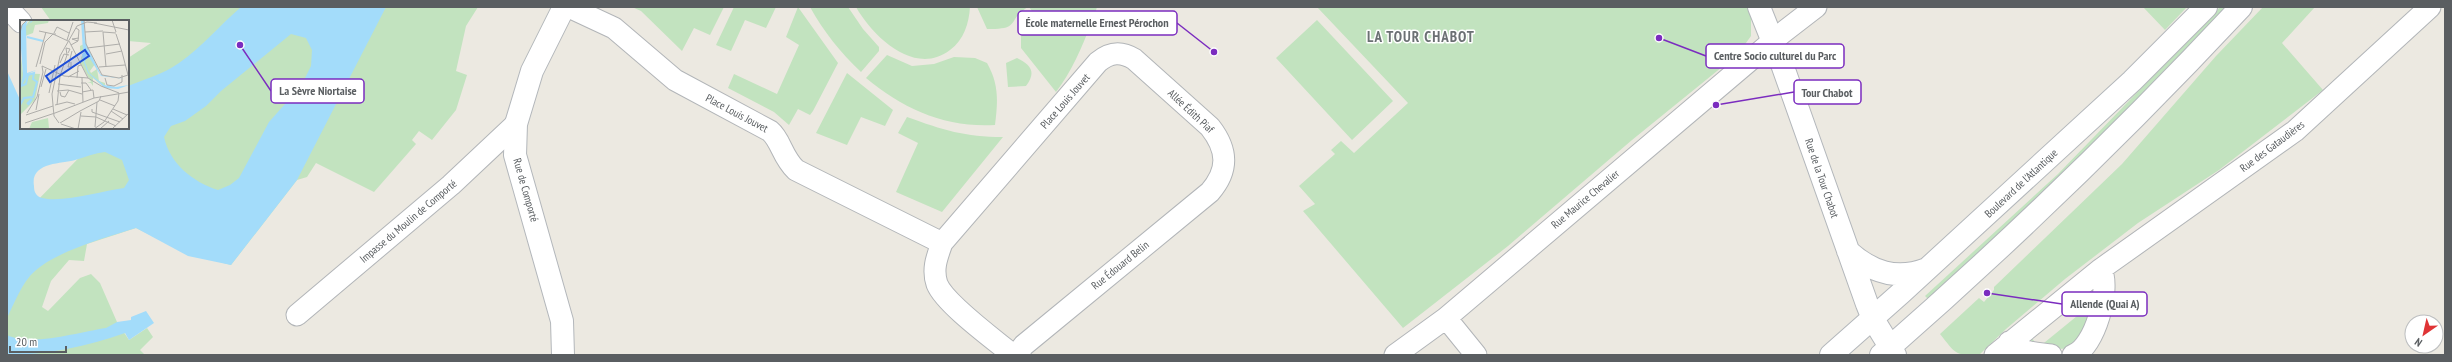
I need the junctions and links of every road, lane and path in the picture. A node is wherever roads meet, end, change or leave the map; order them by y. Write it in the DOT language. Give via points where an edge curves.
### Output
graph roads {
  1 [pos="8,7"];
  2 [pos="564,7"];
  3 [pos="569,7"];
  4 [pos="1759,7"];
  5 [pos="1816,7"];
  6 [pos="2206,7"];
  7 [pos="2241,7"];
  8 [pos="2430,7"];
  9 [pos="20,21"];
  10 [pos="1773,41"];
  11 [pos="1134,59"];
  12 [pos="516,124"];
  13 [pos="1222,174"];
  14 [pos="942,243"];
  15 [pos="1848,251"];
  16 [pos="1928,269"];
  17 [pos="2101,269"];
  18 [pos="297,315"];
  19 [pos="1446,318"];
  20 [pos="1873,319"];
  21 [pos="2002,348"];
  22 [pos="1888,353"];
  23 [pos="563,355"];
  24 [pos="1013,355"];
  25 [pos="1016,355"];
  26 [pos="1395,355"];
  27 [pos="1476,355"];
  28 [pos="1831,355"];
  29 [pos="2051,355"];
  30 [pos="2073,355"];
  1 -- 9 [label="street"];
  2 -- 12 [label="main road, Rue de Comporté" via="536,62"];
  3 -- 14 [label="street, Place Louis Jouvet" via="614,28 675,80 770,130 788,162 796,170"];
  4 -- 10 [label="main road, Rue de la Tour Chabot"];
  5 -- 10 [label="street, Rue Maurice Chevalier"];
  6 -- 16 [label="main road, Boulevard de l'Atlantique" via="2132,80"];
  7 -- 22 [label="main road" via="2132,121"];
  8 -- 17 [label="street, Rue des Gataudières" via="2295,131"];
  10 -- 15 [label="main road, Rue de la Tour Chabot"];
  10 -- 19 [label="street, Rue Maurice Chevalier"];
  11 -- 13 [label="street, Allée Édith Piaf" via="1218,137 1224,154"];
  11 -- 14 [label="street, Place Louis Jouvet" via="1128,55 1115,53 1098,62"];
  12 -- 18 [label="street, Impasse du Moulin de Comporté" via="451,185"];
  12 -- 23 [label="main road, Rue de Comporté" via="515,155 562,321"];
  13 -- 25 [label="street, Rue Édouard Belin" via="1210,192 1024,345"];
  14 -- 24 [label="street, Place Louis Jouvet" via="935,260 935,271 941,291"];
  15 -- 16 [label="main road" via="1862,264 1878,272 1900,275"];
  15 -- 20 [label="main road, Rue de la Tour Chabot"];
  16 -- 20 [label="main road, Boulevard de l'Atlantique"];
  17 -- 21 [label="street, Rue des Gataudières"];
  17 -- 30 [label="street" via="2106,287 2093,333 2085,347"];
  19 -- 26 [label="street, Rue Maurice Chevalier"];
  19 -- 27 [label="street"];
  20 -- 22 [label="main road, Rue de la Tour Chabot"];
  20 -- 28 [label="main road, Boulevard de l'Atlantique"];
  21 -- 29 [label="street, Rue des Gataudières"];
}
